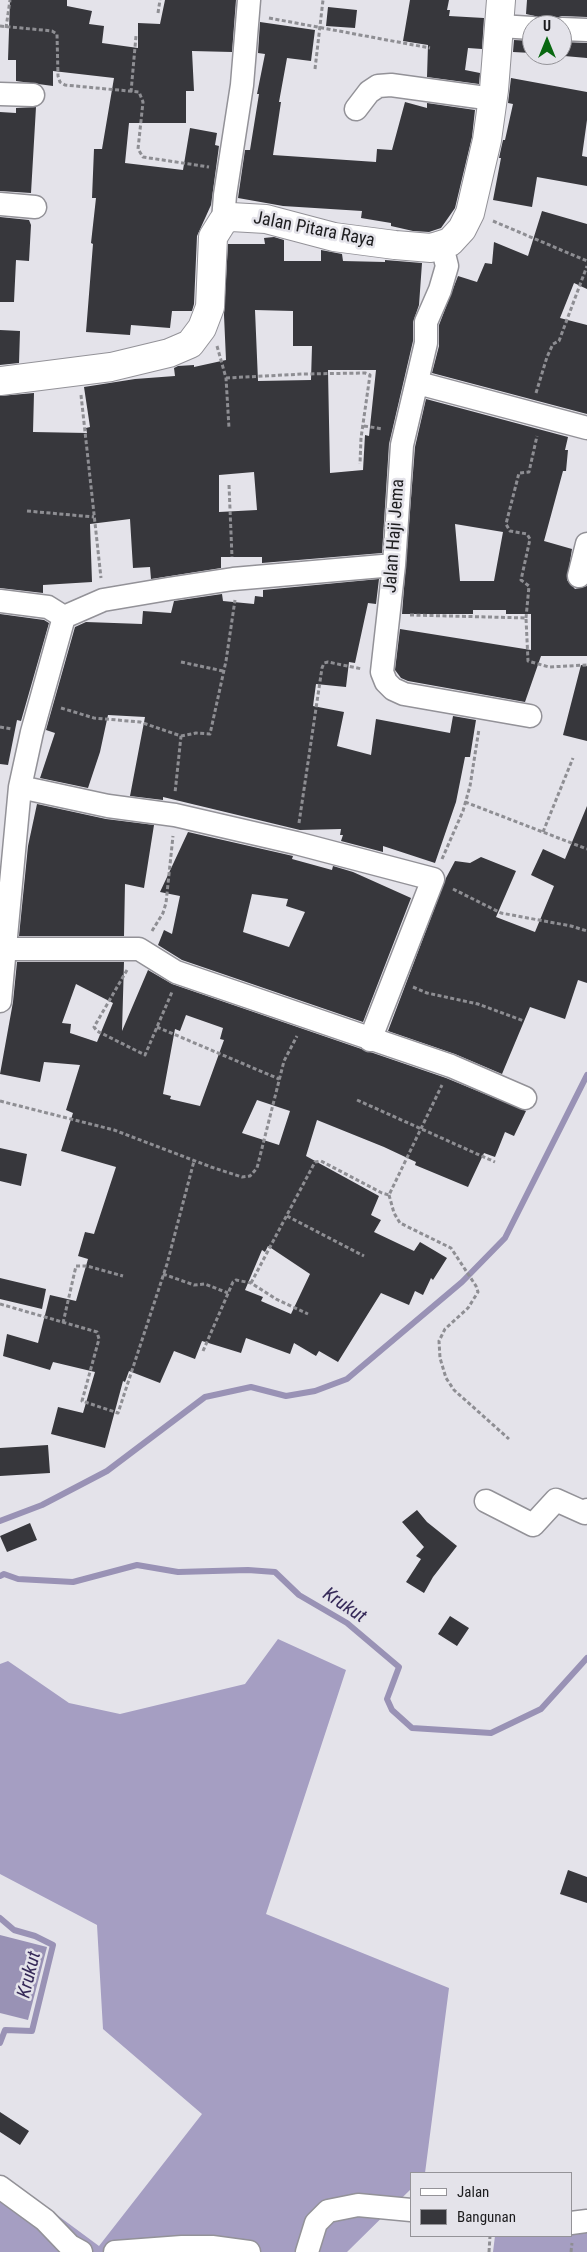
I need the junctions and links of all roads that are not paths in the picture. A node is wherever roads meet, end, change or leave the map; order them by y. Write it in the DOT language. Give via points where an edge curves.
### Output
graph roads {
  1 [pos="249,8"];
  2 [pos="500,13"];
  3 [pos="522,23"];
  4 [pos="572,29"];
  5 [pos="587,30"];
  6 [pos="0,94"];
  7 [pos="33,95"];
  8 [pos="493,99"];
  9 [pos="356,109"];
  10 [pos="0,204"];
  11 [pos="35,207"];
  12 [pos="223,221"];
  13 [pos="442,246"];
  14 [pos="0,380"];
  15 [pos="418,383"];
  16 [pos="587,428"];
  17 [pos="587,544"];
  18 [pos="394,565"];
  19 [pos="579,576"];
  20 [pos="0,601"];
  21 [pos="64,617"];
  22 [pos="530,716"];
  23 [pos="20,787"];
  24 [pos="2,949"];
  25 [pos="0,1001"];
  26 [pos="370,1040"];
  27 [pos="525,1098"];
  28 [pos="486,1501"];
  29 [pos="587,1510"];
  30 [pos="0,2187"];
  31 [pos="410,2210"];
  32 [pos="587,2221"];
  33 [pos="572,2223"];
  34 [pos="81,2252"];
  35 [pos="115,2252"];
  36 [pos="249,2252"];
  37 [pos="307,2252"];
  1 -- 12 [label="street"];
  2 -- 3 [label="street"];
  2 -- 8 [label="main road"];
  4 -- 5 [label="street"];
  6 -- 7 [label="street"];
  8 -- 9 [label="street" via="391,85 378,86 369,92"];
  8 -- 13 [label="main road" via="470,213 456,236"];
  10 -- 11 [label="street"];
  12 -- 13 [label="main road, Jalan Pitara Raya" via="236,216 253,217 334,237 395,245"];
  12 -- 14 [label="main road" via="213,237 210,307 197,338 169,353 111,367"];
  13 -- 15 [label="street, Jalan Haji Jema" via="447,266 426,322 426,342"];
  15 -- 16 [label="street"];
  15 -- 18 [label="street, Jalan Haji Jema" via="402,445"];
  17 -- 19 [label="street"];
  18 -- 21 [label="street" via="233,579 103,600"];
  18 -- 22 [label="street, Jalan Haji Jema" via="382,672 386,682 404,694"];
  20 -- 21 [label="street" via="48,607"];
  21 -- 23 [label="street"];
  23 -- 24 [label="street"];
  23 -- 26 [label="street" via="108,806 175,815 433,879"];
  24 -- 25 [label="street"];
  24 -- 26 [label="street" via="139,949 176,972"];
  26 -- 27 [label="street" via="451,1066"];
  28 -- 29 [label="street" via="533,1525 556,1500 585,1513"];
  30 -- 34 [label="street"];
  31 -- 37 [label="street" via="358,2205 328,2211 316,2223"];
  32 -- 33 [label="street"];
  35 -- 36 [label="street" via="182,2247"];
}
